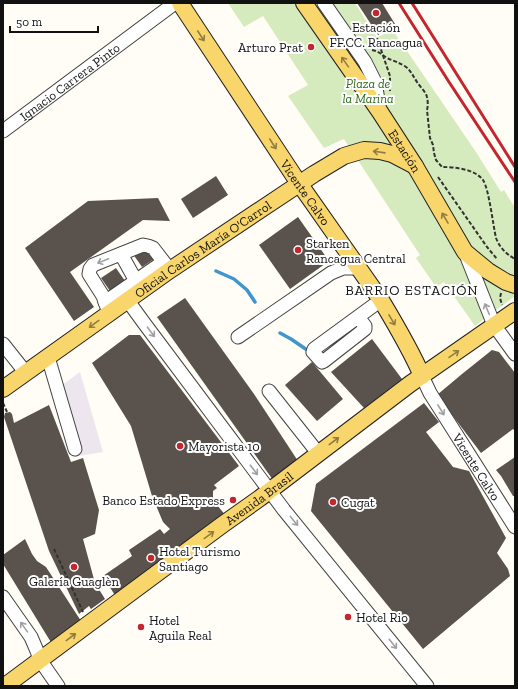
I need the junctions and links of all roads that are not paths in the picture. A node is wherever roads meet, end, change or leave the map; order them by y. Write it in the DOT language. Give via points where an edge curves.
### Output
graph roads {
  1 [pos="175,3"];
  2 [pos="180,3"];
  3 [pos="304,3"];
  4 [pos="324,3"];
  5 [pos="380,112"];
  6 [pos="3,131"];
  7 [pos="415,166"];
  8 [pos="300,184"];
  9 [pos="346,250"];
  10 [pos="465,252"];
  11 [pos="122,254"];
  12 [pos="166,266"];
  13 [pos="358,268"];
  14 [pos="331,273"];
  15 [pos="136,281"];
  16 [pos="511,283"];
  17 [pos="381,300"];
  18 [pos="128,301"];
  19 [pos="107,308"];
  20 [pos="358,317"];
  21 [pos="505,318"];
  22 [pos="238,337"];
  23 [pos="3,344"];
  24 [pos="515,353"];
  25 [pos="48,357"];
  26 [pos="26,373"];
  27 [pos="422,376"];
  28 [pos="3,389"];
  29 [pos="269,391"];
  30 [pos="74,449"];
  31 [pos="318,454"];
  32 [pos="270,490"];
  33 [pos="515,527"];
  34 [pos="3,597"];
  35 [pos="40,660"];
  36 [pos="5,686"];
  37 [pos="58,686"];
  38 [pos="427,686"];
  1 -- 6 [label="street, Ignacio Carrera Pinto"];
  2 -- 8 [label="main road, Vicente Calvo, one-way"];
  5 -- 3 [label="main road, Estación, one-way"];
  4 -- 5 [label="street" via="365,62 375,82"];
  5 -- 7 [label="main road, Estación"];
  7 -- 8 [label="main road, Oficial Carlos María O'Carrol, one-way" via="392,154 364,150 344,156"];
  10 -- 7 [label="main road, Estación, one-way"];
  8 -- 9 [label="main road, Vicente Calvo"];
  8 -- 12 [label="main road, Oficial Carlos María O'Carrol"];
  9 -- 13 [label="main road, Vicente Calvo"];
  9 -- 14 [label="street"];
  10 -- 16 [label="main road, Estación" via="488,271"];
  21 -- 10 [label="street, one-way"];
  11 -- 12 [label="street" via="143,245 148,246 153,248"];
  11 -- 15 [label="street"];
  11 -- 19 [label="street, one-way" via="93,265 90,269 89,274 103,296"];
  12 -- 15 [label="street"];
  12 -- 18 [label="main road, Oficial Carlos María O'Carrol"];
  13 -- 14 [label="street" via="343,268"];
  13 -- 17 [label="main road, Vicente Calvo"];
  14 -- 22 [label="street"];
  15 -- 19 [label="street"];
  17 -- 20 [label="street"];
  17 -- 27 [label="main road, Vicente Calvo, one-way"];
  18 -- 19 [label="main road, Oficial Carlos María O'Carrol"];
  18 -- 32 [label="street, one-way"];
  19 -- 25 [label="main road, Oficial Carlos María O'Carrol, one-way"];
  21 -- 24 [label="street"];
  27 -- 21 [label="main road, Avenida Brasil, one-way"];
  23 -- 26 [label="street"];
  25 -- 26 [label="main road, Oficial Carlos María O'Carrol"];
  25 -- 30 [label="street"];
  26 -- 28 [label="main road, Oficial Carlos María O'Carrol"];
  31 -- 27 [label="main road, Avenida Brasil, one-way"];
  27 -- 33 [label="street, Vicente Calvo, one-way" via="430,393"];
  29 -- 31 [label="street"];
  31 -- 32 [label="main road, Avenida Brasil"];
  35 -- 32 [label="main road, Avenida Brasil, one-way"];
  32 -- 38 [label="street, one-way"];
  35 -- 34 [label="street, one-way" via="31,637"];
  35 -- 36 [label="main road, Avenida Brasil"];
  35 -- 37 [label="street"];
}
